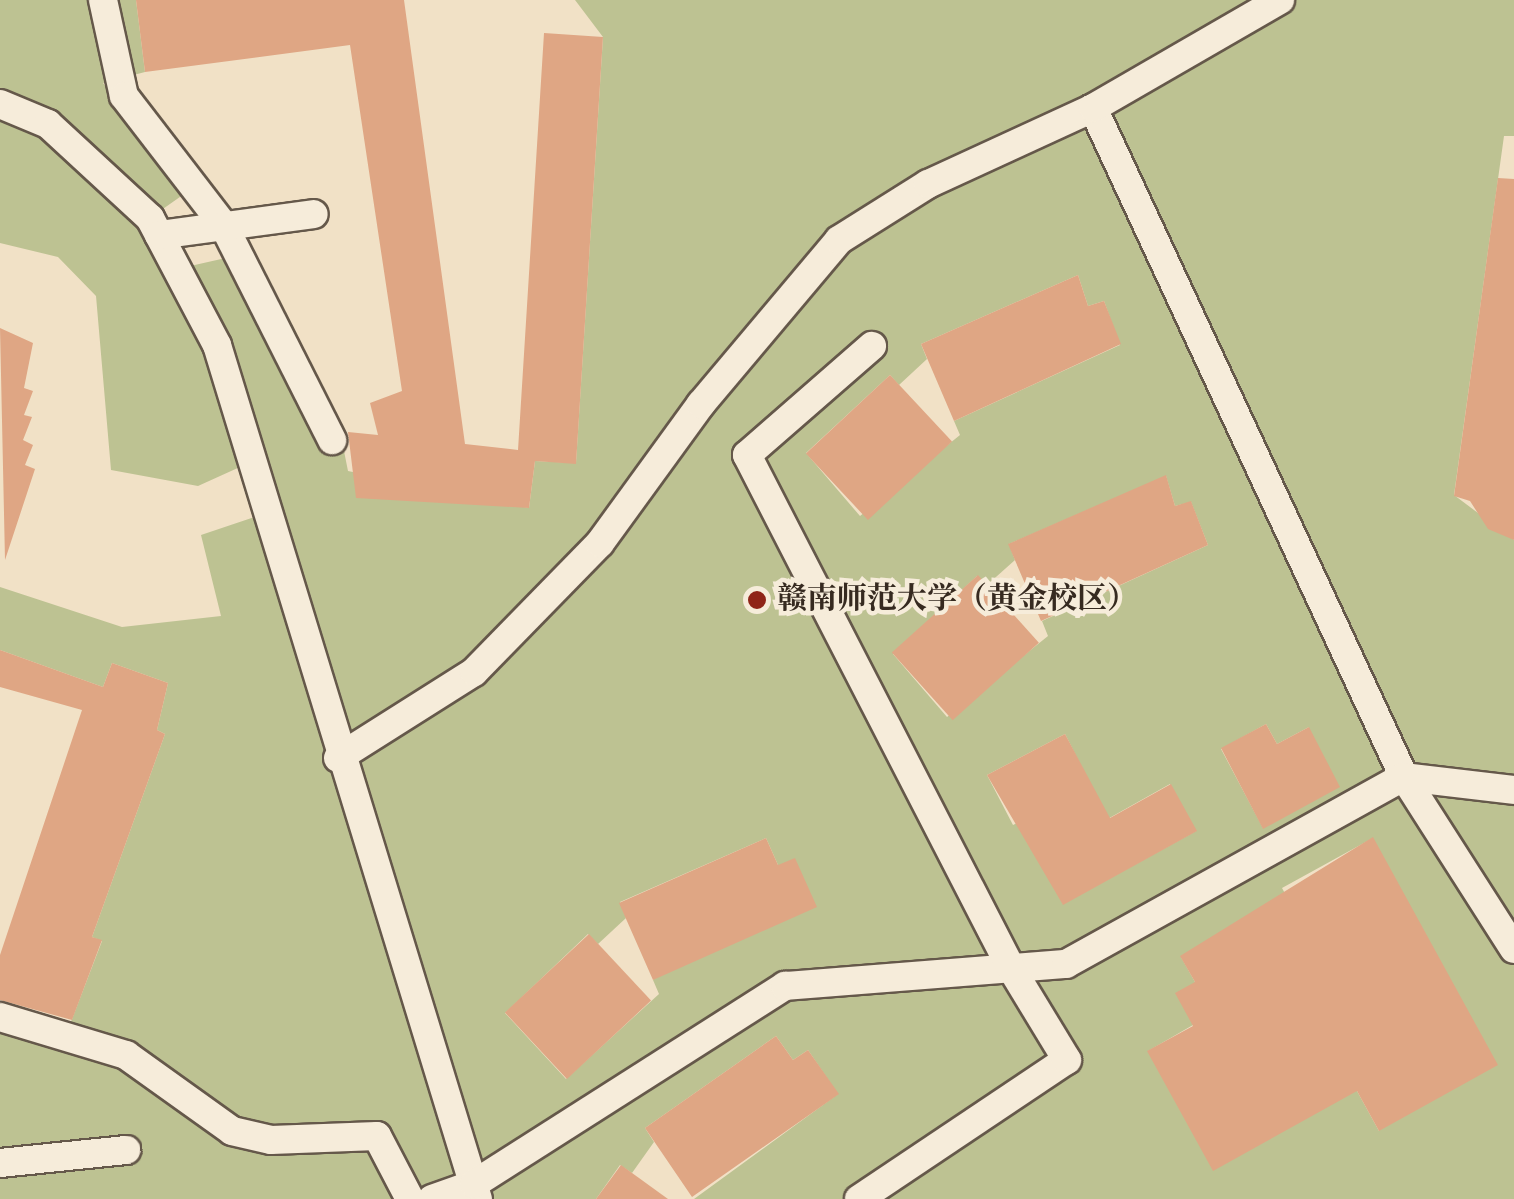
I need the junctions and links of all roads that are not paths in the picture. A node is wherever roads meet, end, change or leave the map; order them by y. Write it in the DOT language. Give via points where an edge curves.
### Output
graph roads {
  1 [pos="103,0"];
  2 [pos="1280,0"];
  3 [pos="0,104"];
  4 [pos="1093,108"];
  5 [pos="314,214"];
  6 [pos="224,226"];
  7 [pos="159,235"];
  8 [pos="872,346"];
  9 [pos="332,440"];
  10 [pos="338,758"];
  11 [pos="1404,777"];
  12 [pos="1514,790"];
  13 [pos="1514,950"];
  14 [pos="1011,968"];
  15 [pos="0,1017"];
  16 [pos="126,1150"];
  17 [pos="0,1163"];
  18 [pos="476,1192"];
  19 [pos="861,1198"];
  20 [pos="410,1199"];
  21 [pos="432,1199"];
  1 -- 6 [label="street" via="124,96"];
  2 -- 4 [label="street"];
  3 -- 7 [label="street" via="48,124 101,165"];
  4 -- 10 [label="street" via="928,184 838,240 701,404 600,543 474,672"];
  4 -- 11 [label="street"];
  5 -- 6 [label="street"];
  6 -- 7 [label="street"];
  6 -- 9 [label="street"];
  7 -- 10 [label="street" via="217,346"];
  8 -- 14 [label="street" via="747,455"];
  10 -- 18 [label="street"];
  11 -- 12 [label="street"];
  11 -- 13 [label="street"];
  11 -- 14 [label="street" via="1066,964"];
  14 -- 18 [label="street" via="785,986"];
  14 -- 19 [label="street" via="1067,1060"];
  15 -- 20 [label="street" via="126,1055 232,1131 271,1140 377,1136"];
  16 -- 17 [label="street"];
  18 -- 21 [label="street"];
}
